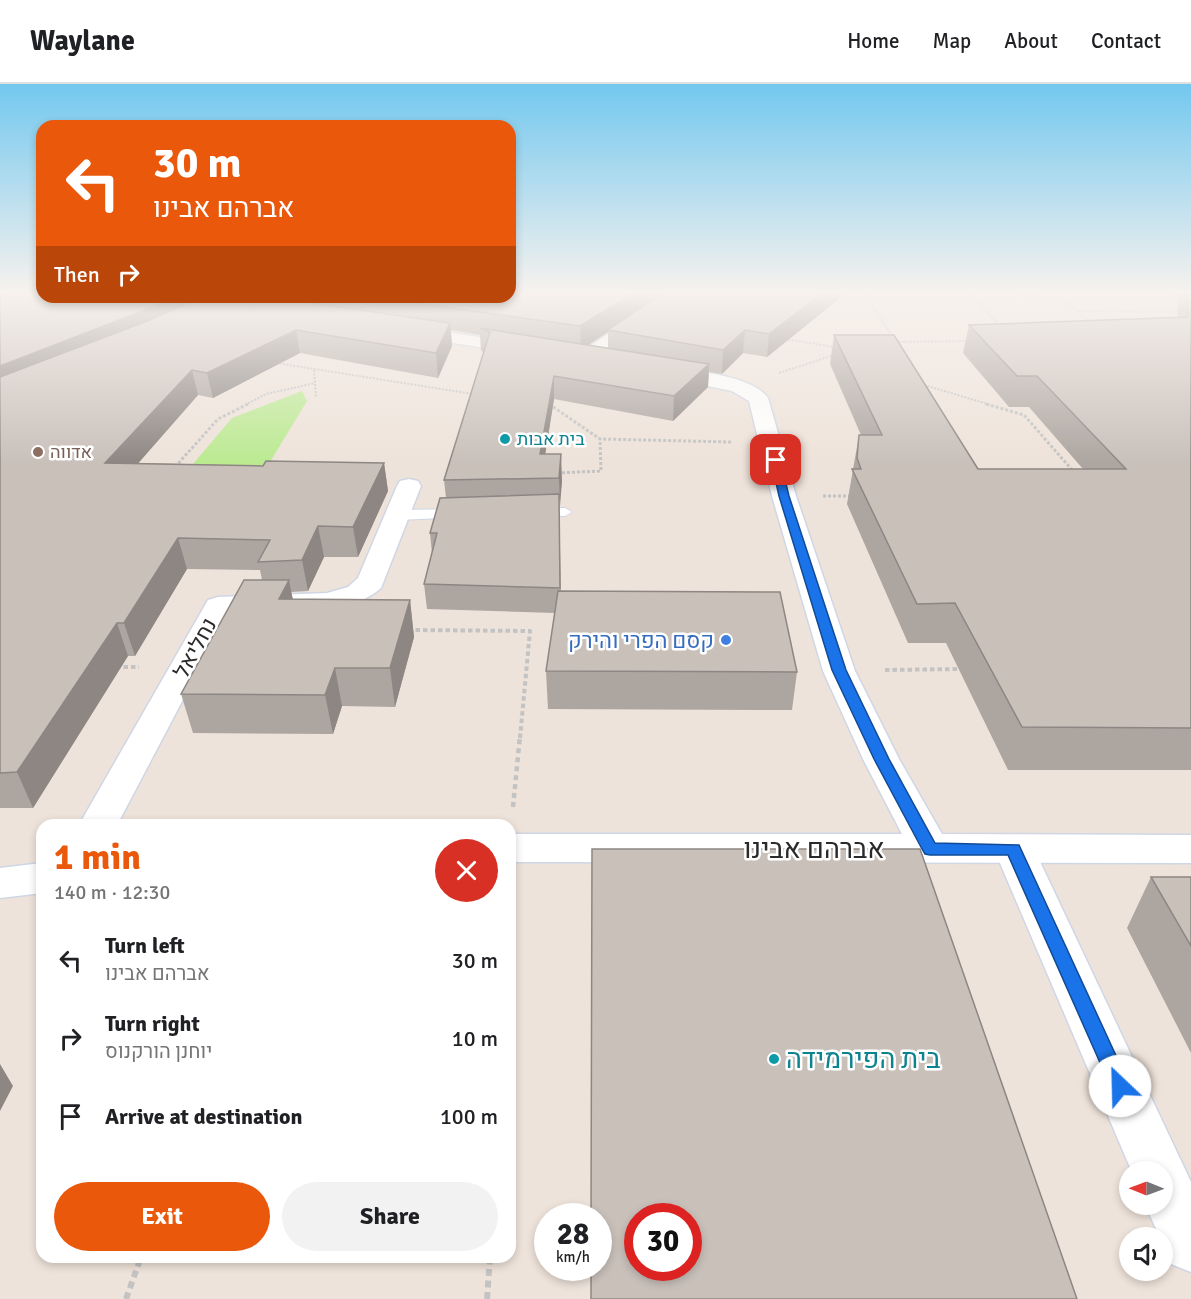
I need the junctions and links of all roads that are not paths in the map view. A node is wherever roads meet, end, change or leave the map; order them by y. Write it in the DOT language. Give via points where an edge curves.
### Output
graph roads {
  1 [pos="529,350"];
  2 [pos="593,350"];
  3 [pos="538,351"];
  4 [pos="410,486"];
  5 [pos="565,512"];
  6 [pos="482,513"];
  7 [pos="518,513"];
  8 [pos="398,515"];
  9 [pos="101,819"];
  10 [pos="516,848"];
  11 [pos="930,849"];
  12 [pos="1014,849"];
  13 [pos="1191,849"];
  14 [pos="36,879"];
  15 [pos="0,883"];
  16 [pos="1153,1161"];
  17 [pos="1173,1204"];
  18 [pos="1191,1244"];
  1 -- 3 [label="street"];
  2 -- 11 [label="street" via="580,358 738,386 758,398 784,496 839,670"];
  4 -- 8 [label="street, נחליאל"];
  5 -- 7 [label="lane"];
  6 -- 8 [label="lane"];
  8 -- 9 [label="street, נחליאל" via="371,582 358,593 330,602 218,606"];
  10 -- 11 [label="street, אברהם אבינו"];
  11 -- 12 [label="street, אברהם אבינו"];
  12 -- 13 [label="street, אברהם אבינו"];
  12 -- 16 [label="street"];
  14 -- 15 [label="street"];
  17 -- 18 [label="street"];
}
